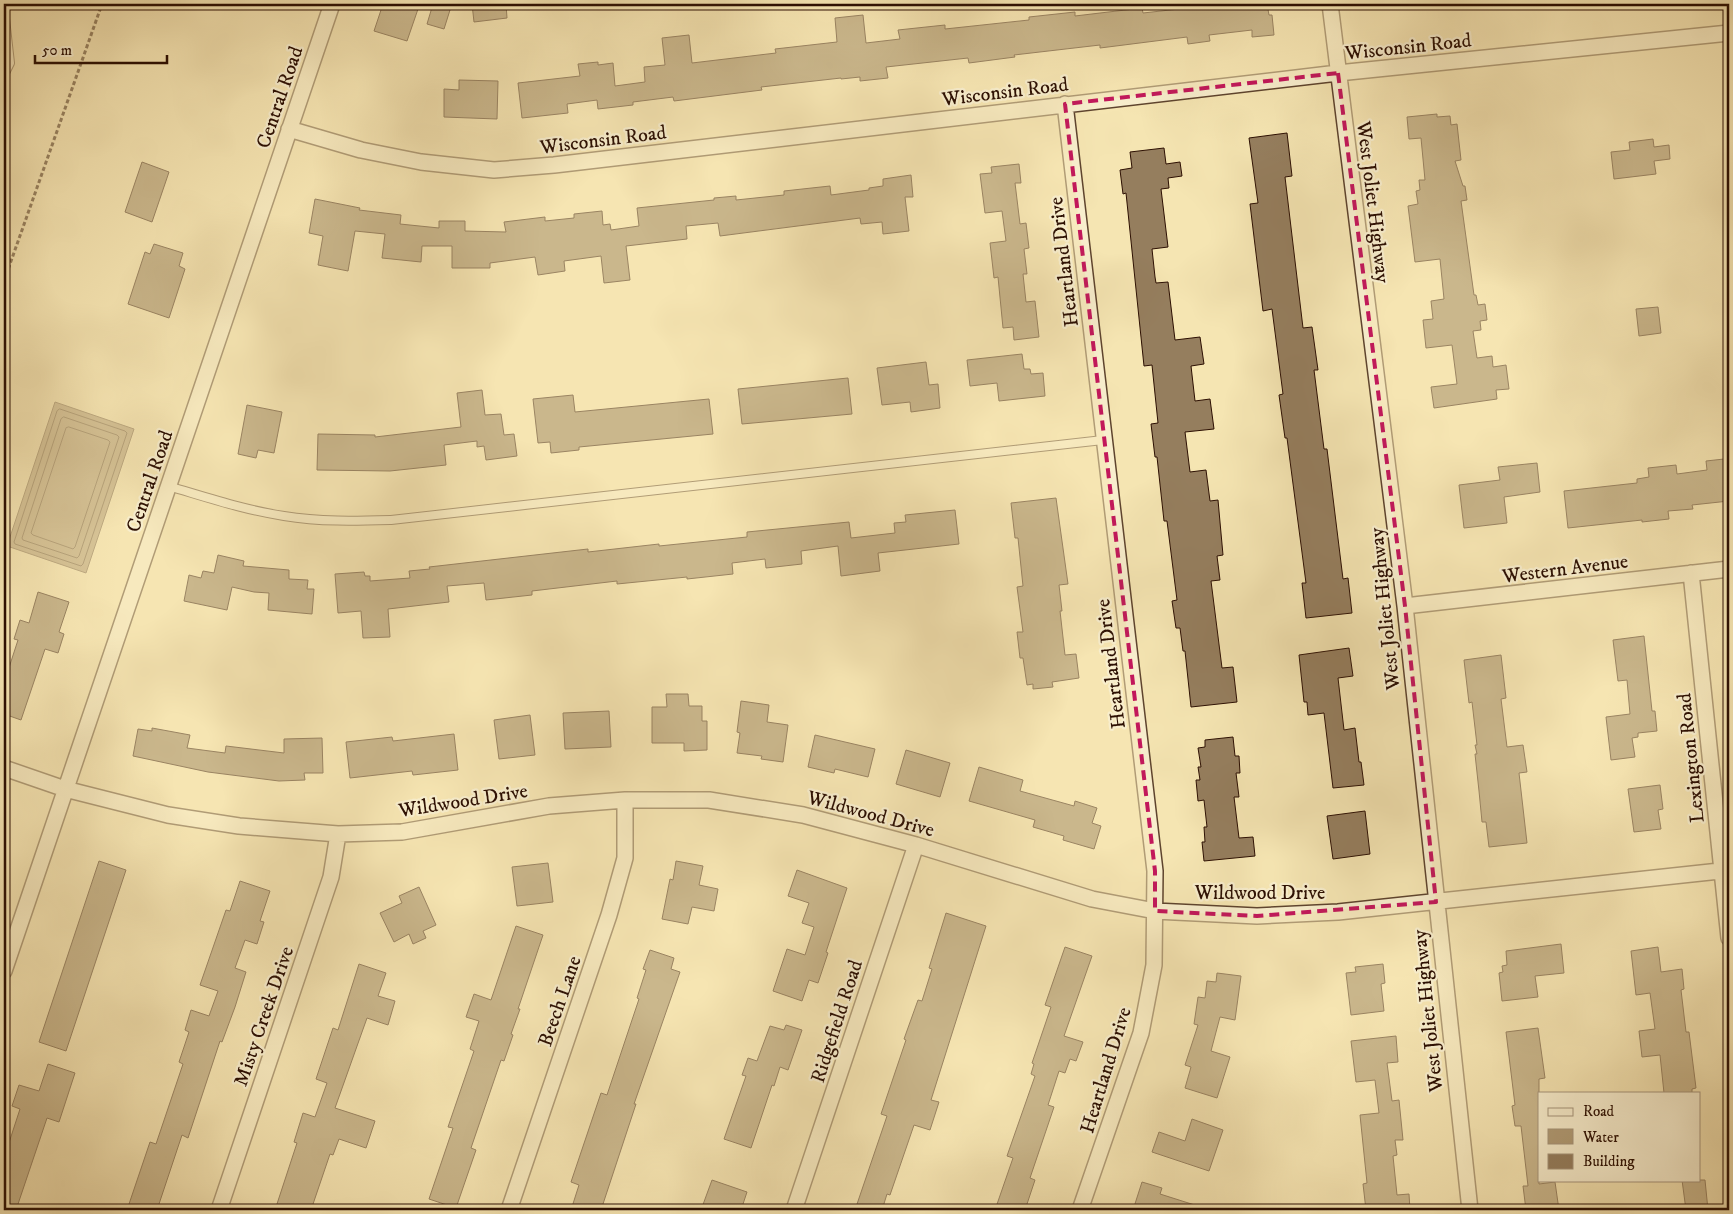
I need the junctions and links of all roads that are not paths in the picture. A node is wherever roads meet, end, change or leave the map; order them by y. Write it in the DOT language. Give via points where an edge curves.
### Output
graph roads {
  1 [pos="332,4"];
  2 [pos="1330,4"];
  3 [pos="4,10"];
  4 [pos="4,20"];
  5 [pos="1729,33"];
  6 [pos="1338,73"];
  7 [pos="4,74"];
  8 [pos="1064,104"];
  9 [pos="289,129"];
  10 [pos="1103,440"];
  11 [pos="168,486"];
  12 [pos="1729,569"];
  13 [pos="1691,573"];
  14 [pos="1405,606"];
  15 [pos="4,768"];
  16 [pos="65,789"];
  17 [pos="626,800"];
  18 [pos="338,834"];
  19 [pos="916,845"];
  20 [pos="1726,871"];
  21 [pos="1436,902"];
  22 [pos="1156,911"];
  23 [pos="1729,938"];
  24 [pos="4,971"];
  25 [pos="219,1210"];
  26 [pos="509,1210"];
  27 [pos="794,1210"];
  28 [pos="1080,1210"];
  29 [pos="1470,1210"];
  1 -- 9 [label="street, Central Road"];
  2 -- 6 [label="street, West Joliet Highway"];
  3 -- 4 [label="lane"];
  4 -- 7 [label="lane" via="10,63"];
  5 -- 6 [label="street, Wisconsin Road"];
  6 -- 8 [label="street, Wisconsin Road"];
  6 -- 14 [label="street, West Joliet Highway"];
  8 -- 9 [label="street, Wisconsin Road" via="494,170 422,162 361,150"];
  8 -- 10 [label="street, Heartland Drive"];
  9 -- 11 [label="street, Central Road"];
  10 -- 11 [label="lane" via="392,520 316,520 283,516"];
  10 -- 22 [label="street, Heartland Drive" via="1156,870"];
  11 -- 16 [label="street, Central Road"];
  12 -- 13 [label="street, Western Avenue"];
  13 -- 14 [label="street, Western Avenue"];
  13 -- 20 [label="street, Lexington Road"];
  14 -- 21 [label="street, West Joliet Highway"];
  15 -- 16 [label="street, Wildwood Drive"];
  16 -- 18 [label="street, Wildwood Drive" via="168,815 239,826"];
  16 -- 24 [label="street, Central Road"];
  17 -- 18 [label="street, Wildwood Drive" via="549,806 402,832"];
  17 -- 19 [label="street, Wildwood Drive" via="710,800 738,804 803,815"];
  17 -- 26 [label="street, Beech Lane" via="624,858 610,915"];
  18 -- 25 [label="street, Misty Creek Drive" via="331,877"];
  19 -- 22 [label="street, Wildwood Drive" via="1092,899"];
  19 -- 27 [label="street, Ridgefield Road"];
  20 -- 21 [label="street, Wildwood Drive"];
  20 -- 23 [label="street, Lexington Road"];
  21 -- 22 [label="street, Wildwood Drive" via="1256,916"];
  21 -- 29 [label="street, West Joliet Highway"];
  22 -- 28 [label="street, Heartland Drive" via="1154,965 1141,1032"];
}
